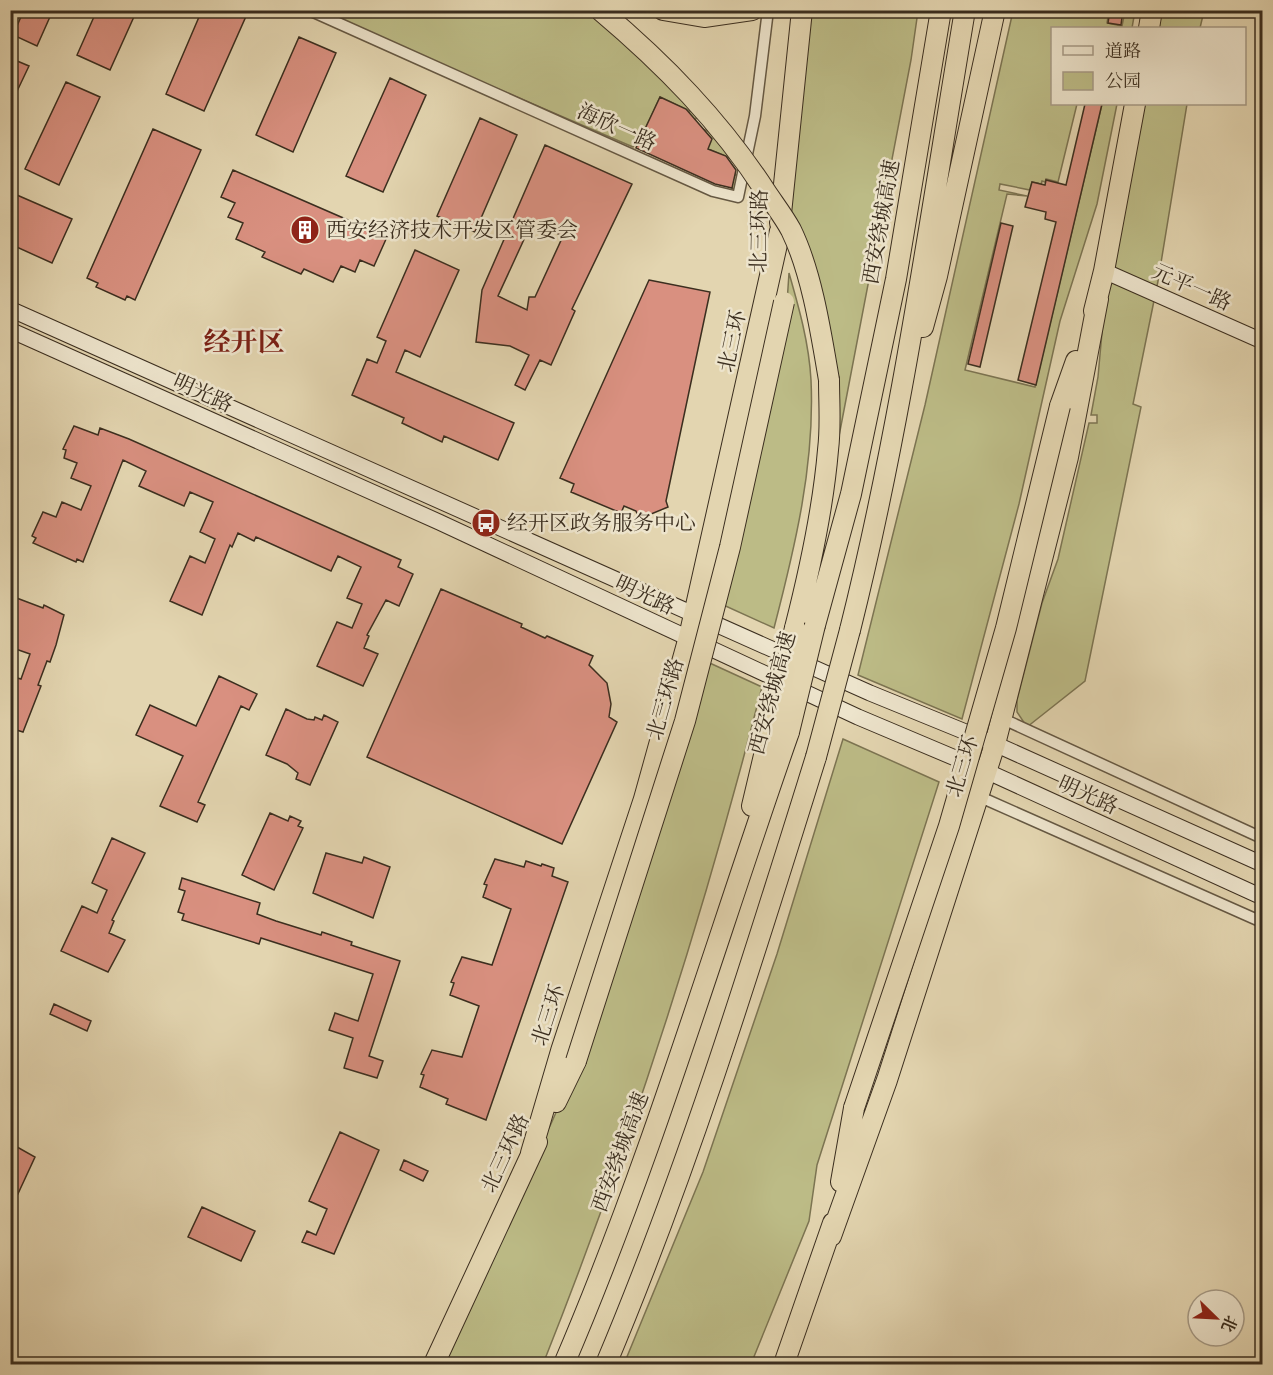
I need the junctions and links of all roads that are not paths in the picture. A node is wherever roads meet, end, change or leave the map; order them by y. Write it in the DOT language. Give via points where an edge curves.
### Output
graph roads {
  1 [pos="309,10"];
  2 [pos="600,10"];
  3 [pos="663,10"];
  4 [pos="752,10"];
  5 [pos="768,10"];
  6 [pos="802,10"];
  7 [pos="941,10"];
  8 [pos="966,10"];
  9 [pos="994,10"];
  10 [pos="1152,10"];
  11 [pos="1149,27"];
  12 [pos="1135,105"];
  13 [pos="780,231"];
  14 [pos="1104,271"];
  15 [pos="1098,300"];
  16 [pos="10,309"];
  17 [pos="10,330"];
  18 [pos="1263,341"];
  19 [pos="893,434"];
  20 [pos="694,614"];
  21 [pos="689,637"];
  22 [pos="1001,718"];
  23 [pos="780,731"];
  24 [pos="995,744"];
  25 [pos="986,771"];
  26 [pos="978,796"];
  27 [pos="1263,838"];
  28 [pos="1263,864"];
  29 [pos="1263,897"];
  30 [pos="1263,922"];
  31 [pos="531,1153"];
  32 [pos="831,1236"];
  33 [pos="434,1365"];
  34 [pos="564,1365"];
  35 [pos="606,1365"];
  36 [pos="784,1365"];
  1 -- 5 [label="street, 海欣一路" via="713,191 738,197 755,117"];
  2 -- 23 [label="highway, bridge" via="702,105 747,163 791,230 817,309 829,380 829,448 812,565 795,628"];
  3 -- 4 [label="highway" via="704,17"];
  6 -- 13 [label="highway, 北三环路"];
  7 -- 23 [label="highway, 西安绕城高速, bridge" via="896,279 851,494 816,625"];
  8 -- 19 [label="highway"];
  9 -- 19 [label="highway" via="937,276"];
  10 -- 11 [label="highway"];
  12 -- 14 [label="highway"];
  13 -- 20 [label="highway, 北三环"];
  13 -- 31 [label="highway, 北三环路, bridge" via="783,302 730,547 685,721 576,1061"];
  14 -- 15 [label="highway"];
  14 -- 18 [label="main road, 元平一路"];
  15 -- 22 [label="highway, 北三环" via="1068,456"];
  15 -- 32 [label="highway, bridge" via="1060,406 1006,628 952,815 854,1108"];
  16 -- 20 [label="main road, 明光路"];
  17 -- 21 [label="main road, 明光路"];
  19 -- 35 [label="highway, bridge" via="876,524 816,757 690,1146"];
  20 -- 21 [label="highway, 北三环"];
  20 -- 24 [label="main road, 明光路"];
  21 -- 25 [label="main road, 明光路" via="858,717"];
  21 -- 31 [label="highway, 北三环" via="644,799"];
  22 -- 24 [label="highway, 北三环"];
  22 -- 27 [label="street"];
  23 -- 34 [label="highway, 西安绕城高速" via="655,1131"];
  24 -- 25 [label="highway, 北三环"];
  24 -- 28 [label="main road, 明光路"];
  25 -- 26 [label="highway, 北三环"];
  25 -- 29 [label="main road, 明光路"];
  26 -- 30 [label="street"];
  26 -- 32 [label="highway, 北三环" via="887,1080"];
  31 -- 33 [label="highway, 北三环路"];
  32 -- 36 [label="highway"];
}
